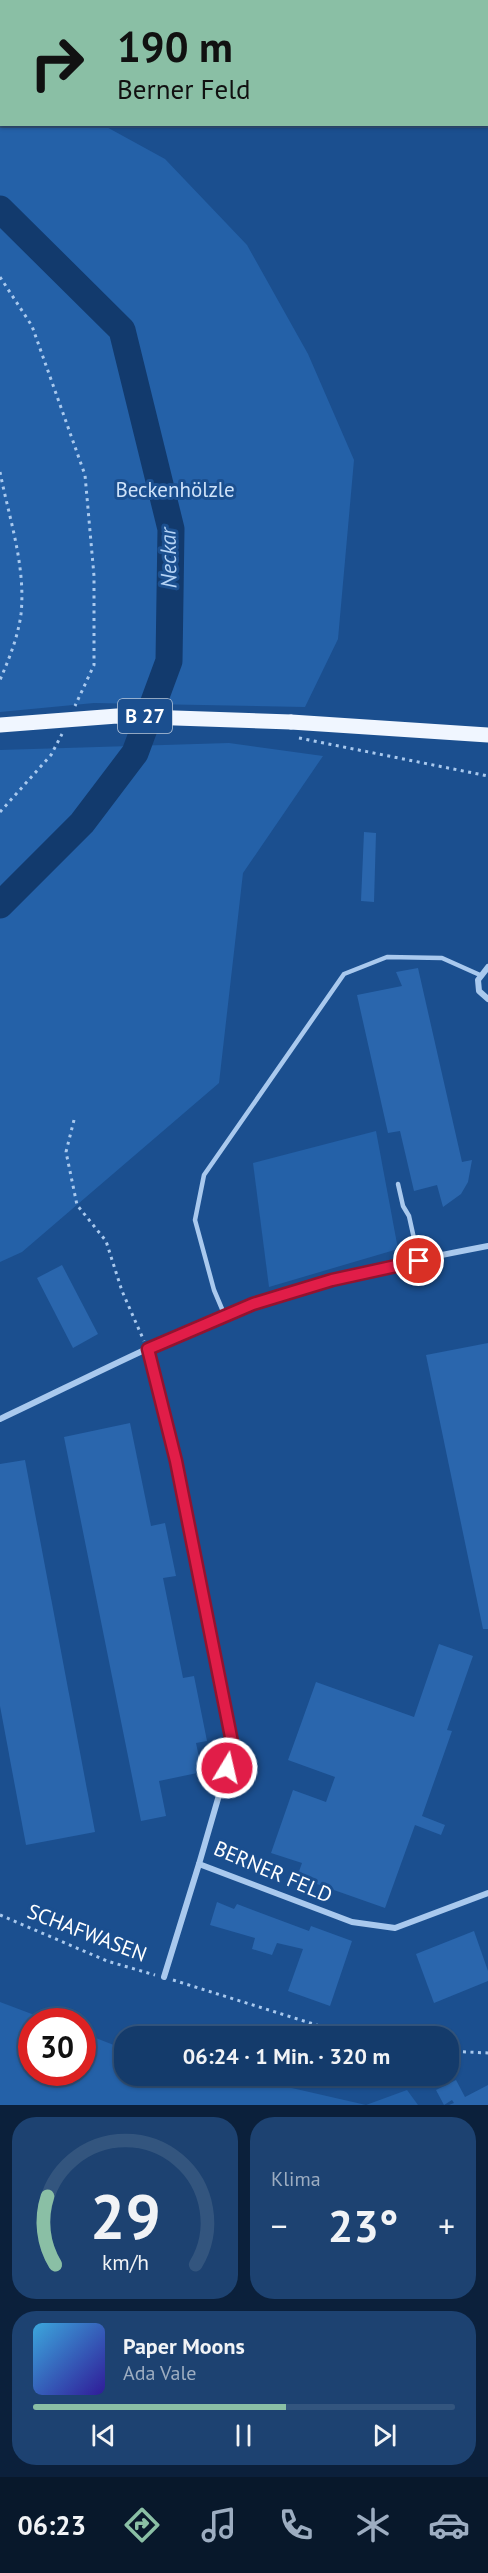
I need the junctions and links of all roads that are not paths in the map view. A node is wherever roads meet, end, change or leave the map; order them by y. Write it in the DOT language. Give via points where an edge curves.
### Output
graph roads {
  1 [pos="0,725"];
  2 [pos="488,735"];
  3 [pos="488,967"];
  4 [pos="480,975"];
  5 [pos="488,999"];
  6 [pos="398,1184"];
  7 [pos="488,1246"];
  8 [pos="419,1261"];
  9 [pos="225,1317"];
  10 [pos="148,1349"];
  11 [pos="0,1419"];
  12 [pos="199,1864"];
  13 [pos="488,1893"];
  14 [pos="164,1977"];
  1 -- 2 [label="main road, B 27, bridge" via="117,716 291,729"];
  3 -- 4 [label="street"];
  4 -- 5 [label="street" via="479,991"];
  4 -- 9 [label="lane" via="442,958 387,957 344,974 204,1175 195,1220"];
  6 -- 8 [label="lane"];
  7 -- 8 [label="street"];
  8 -- 9 [label="street" via="332,1280 253,1304"];
  9 -- 10 [label="street"];
  10 -- 11 [label="street"];
  10 -- 12 [label="street, BERNER FELD" via="173,1449 233,1747"];
  12 -- 13 [label="street, BERNER FELD" via="352,1922 395,1928"];
  12 -- 14 [label="street"];
}
